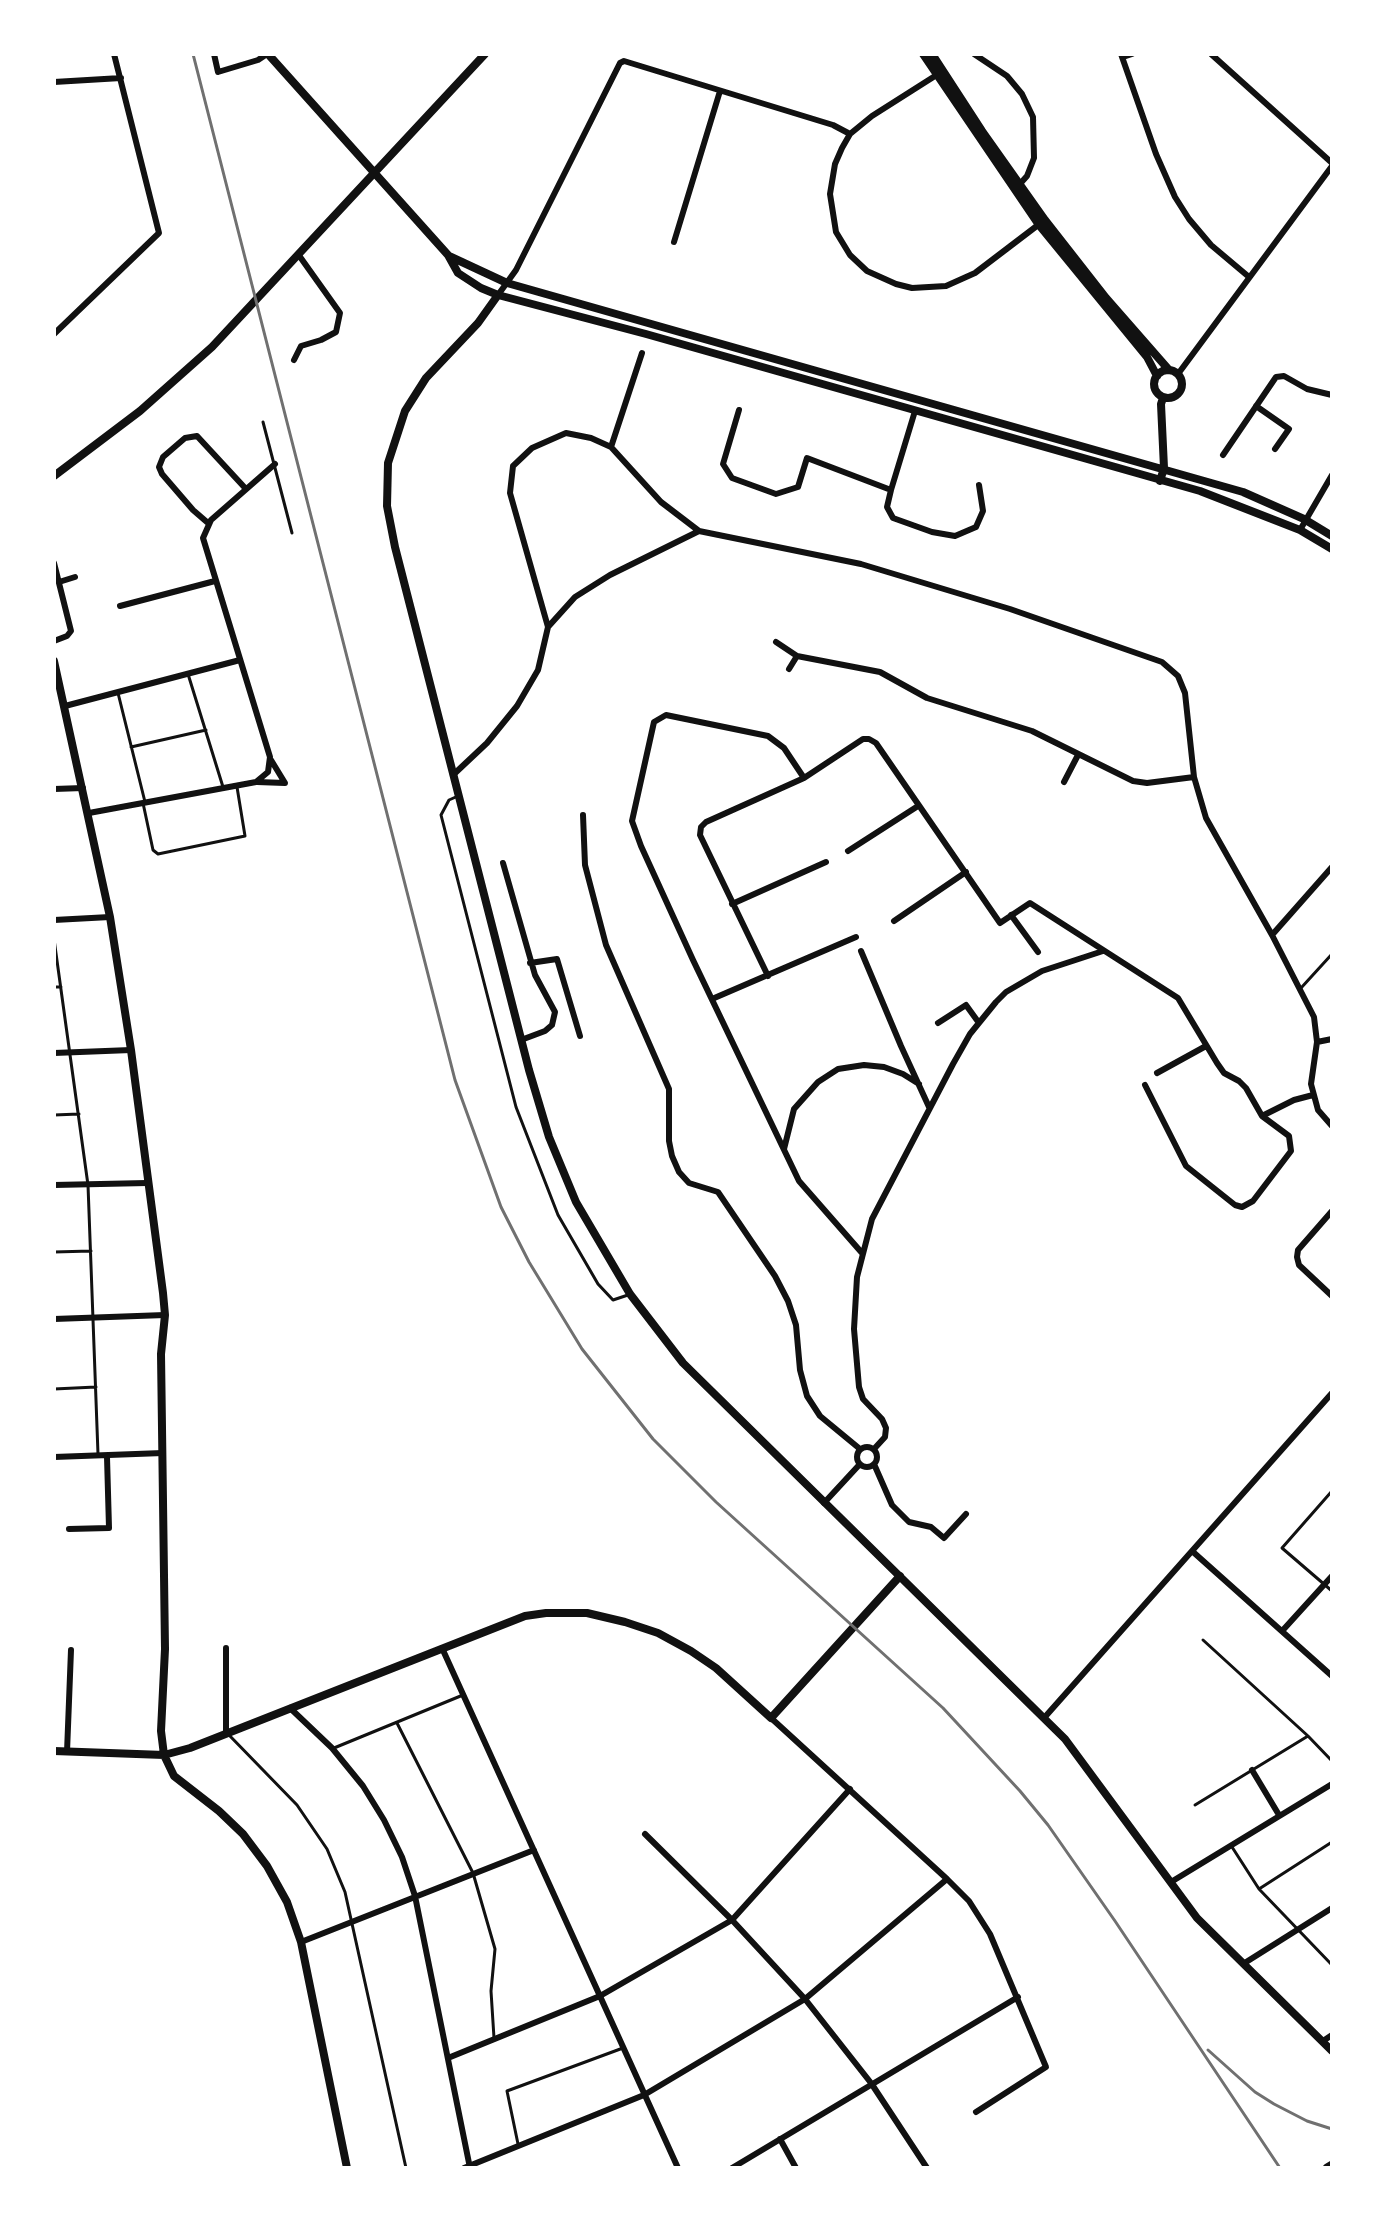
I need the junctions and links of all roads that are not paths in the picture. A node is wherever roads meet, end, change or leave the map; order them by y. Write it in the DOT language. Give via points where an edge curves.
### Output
graph roads {
  1 [pos="114,54"];
  2 [pos="214,54"];
  3 [pos="268,54"];
  4 [pos="485,54"];
  5 [pos="923,54"];
  6 [pos="974,54"];
  7 [pos="1132,54"];
  8 [pos="1211,54"];
  9 [pos="935,55"];
  10 [pos="1122,56"];
  11 [pos="935,76"];
  12 [pos="121,78"];
  13 [pos="54,82"];
  14 [pos="720,91"];
  15 [pos="850,134"];
  16 [pos="1332,164"];
  17 [pos="373,173"];
  18 [pos="1019,185"];
  19 [pos="1042,222"];
  20 [pos="674,242"];
  21 [pos="298,254"];
  22 [pos="448,255"];
  23 [pos="1248,277"];
  24 [pos="507,283"];
  25 [pos="498,295"];
  26 [pos="54,334"];
  27 [pos="642,353"];
  28 [pos="294,360"];
  29 [pos="1169,370"];
  30 [pos="1178,374"];
  31 [pos="836,376"];
  32 [pos="1157,376"];
  33 [pos="834,388"];
  34 [pos="1332,395"];
  35 [pos="1163,398"];
  36 [pos="1256,406"];
  37 [pos="739,410"];
  38 [pos="915,411"];
  39 [pos="264,422"];
  40 [pos="610,447"];
  41 [pos="1275,449"];
  42 [pos="1224,455"];
  43 [pos="275,464"];
  44 [pos="1164,468"];
  45 [pos="1332,475"];
  46 [pos="54,476"];
  47 [pos="1160,481"];
  48 [pos="979,486"];
  49 [pos="246,489"];
  50 [pos="891,490"];
  51 [pos="1304,519"];
  52 [pos="208,523"];
  53 [pos="1300,530"];
  54 [pos="699,531"];
  55 [pos="292,532"];
  56 [pos="1332,536"];
  57 [pos="1332,549"];
  58 [pos="54,563"];
  59 [pos="75,577"];
  60 [pos="215,581"];
  61 [pos="59,582"];
  62 [pos="120,606"];
  63 [pos="548,627"];
  64 [pos="54,641"];
  65 [pos="776,642"];
  66 [pos="796,656"];
  67 [pos="240,660"];
  68 [pos="54,661"];
  69 [pos="789,669"];
  70 [pos="188,674"];
  71 [pos="118,693"];
  72 [pos="64,706"];
  73 [pos="206,730"];
  74 [pos="131,747"];
  75 [pos="1078,756"];
  76 [pos="270,757"];
  77 [pos="453,775"];
  78 [pos="1194,777"];
  79 [pos="804,778"];
  80 [pos="256,782"];
  81 [pos="1064,782"];
  82 [pos="237,785"];
  83 [pos="83,788"];
  84 [pos="223,788"];
  85 [pos="54,789"];
  86 [pos="458,796"];
  87 [pos="144,802"];
  88 [pos="918,806"];
  89 [pos="88,813"];
  90 [pos="583,815"];
  91 [pos="848,851"];
  92 [pos="826,862"];
  93 [pos="503,863"];
  94 [pos="1332,867"];
  95 [pos="966,872"];
  96 [pos="732,904"];
  97 [pos="1011,915"];
  98 [pos="110,917"];
  99 [pos="54,920"];
  100 [pos="894,921"];
  101 [pos="1272,935"];
  102 [pos="856,937"];
  103 [pos="54,939"];
  104 [pos="861,951"];
  105 [pos="1102,951"];
  106 [pos="1038,952"];
  107 [pos="1332,954"];
  108 [pos="531,963"];
  109 [pos="768,976"];
  110 [pos="54,987"];
  111 [pos="61,987"];
  112 [pos="1301,989"];
  113 [pos="712,999"];
  114 [pos="938,1023"];
  115 [pos="979,1023"];
  116 [pos="580,1036"];
  117 [pos="1332,1039"];
  118 [pos="521,1040"];
  119 [pos="1317,1042"];
  120 [pos="1206,1046"];
  121 [pos="131,1050"];
  122 [pos="54,1053"];
  123 [pos="72,1053"];
  124 [pos="1157,1073"];
  125 [pos="919,1084"];
  126 [pos="1145,1085"];
  127 [pos="1313,1095"];
  128 [pos="929,1107"];
  129 [pos="79,1114"];
  130 [pos="54,1115"];
  131 [pos="1262,1116"];
  132 [pos="1332,1126"];
  133 [pos="784,1150"];
  134 [pos="147,1183"];
  135 [pos="54,1185"];
  136 [pos="88,1185"];
  137 [pos="1331,1214"];
  138 [pos="91,1251"];
  139 [pos="54,1252"];
  140 [pos="862,1253"];
  141 [pos="630,1294"];
  142 [pos="1332,1296"];
  143 [pos="165,1315"];
  144 [pos="54,1319"];
  145 [pos="94,1319"];
  146 [pos="96,1387"];
  147 [pos="54,1389"];
  148 [pos="1332,1392"];
  149 [pos="860,1449"];
  150 [pos="874,1449"];
  151 [pos="163,1453"];
  152 [pos="99,1456"];
  153 [pos="107,1456"];
  154 [pos="54,1457"];
  155 [pos="860,1464"];
  156 [pos="874,1464"];
  157 [pos="1332,1491"];
  158 [pos="824,1503"];
  159 [pos="966,1514"];
  160 [pos="69,1529"];
  161 [pos="1192,1551"];
  162 [pos="900,1576"];
  163 [pos="1332,1576"];
  164 [pos="1324,1584"];
  165 [pos="1332,1592"];
  166 [pos="1282,1630"];
  167 [pos="1203,1640"];
  168 [pos="226,1648"];
  169 [pos="442,1648"];
  170 [pos="71,1650"];
  171 [pos="1332,1676"];
  172 [pos="463,1695"];
  173 [pos="290,1708"];
  174 [pos="771,1718"];
  175 [pos="1044,1718"];
  176 [pos="397,1723"];
  177 [pos="226,1732"];
  178 [pos="1308,1736"];
  179 [pos="332,1748"];
  180 [pos="54,1751"];
  181 [pos="67,1752"];
  182 [pos="164,1755"];
  183 [pos="1332,1761"];
  184 [pos="1252,1770"];
  185 [pos="1332,1784"];
  186 [pos="850,1789"];
  187 [pos="1195,1805"];
  188 [pos="1279,1815"];
  189 [pos="645,1834"];
  190 [pos="1332,1842"];
  191 [pos="1232,1845"];
  192 [pos="534,1850"];
  193 [pos="472,1873"];
  194 [pos="947,1879"];
  195 [pos="1171,1882"];
  196 [pos="1259,1889"];
  197 [pos="415,1896"];
  198 [pos="1332,1908"];
  199 [pos="353,1920"];
  200 [pos="732,1920"];
  201 [pos="1298,1929"];
  202 [pos="301,1942"];
  203 [pos="1243,1964"];
  204 [pos="1332,1965"];
  205 [pos="600,1996"];
  206 [pos="1018,1997"];
  207 [pos="805,1999"];
  208 [pos="1332,2035"];
  209 [pos="494,2039"];
  210 [pos="1323,2041"];
  211 [pos="623,2048"];
  212 [pos="1332,2051"];
  213 [pos="448,2058"];
  214 [pos="871,2084"];
  215 [pos="644,2094"];
  216 [pos="976,2112"];
  217 [pos="780,2139"];
  218 [pos="519,2148"];
  219 [pos="1332,2165"];
  220 [pos="347,2168"];
  221 [pos="406,2168"];
  222 [pos="468,2168"];
  223 [pos="678,2168"];
  224 [pos="732,2168"];
  225 [pos="796,2168"];
  226 [pos="927,2168"];
  227 [pos="1327,2168"];
  1 -- 12 [label="street"];
  2 -- 3 [label="street" via="218,72"];
  3 -- 17 [label="street"];
  4 -- 17 [label="street"];
  5 -- 11 [label="street"];
  6 -- 18 [label="street" via="1007,76 1022,94 1032,117 1034,158"];
  7 -- 10 [label="street"];
  8 -- 16 [label="street"];
  9 -- 18 [label="street"];
  10 -- 23 [label="street" via="1175,197 1211,244"];
  11 -- 15 [label="street"];
  11 -- 19 [label="street"];
  12 -- 13 [label="street"];
  12 -- 26 [label="street" via="159,232"];
  14 -- 15 [label="street" via="833,125"];
  14 -- 20 [label="street"];
  14 -- 24 [label="street" via="624,60 620,63"];
  15 -- 19 [label="street" via="831,182 832,215 836,232 850,255 881,279 912,288 959,282"];
  16 -- 23 [label="street"];
  17 -- 21 [label="street"];
  17 -- 22 [label="street"];
  18 -- 19 [label="street"];
  19 -- 29 [label="street"];
  19 -- 32 [label="street" via="1147,357"];
  21 -- 28 [label="street" via="340,314 336,332 301,346"];
  21 -- 46 [label="street" via="203,356 154,400"];
  22 -- 24 [label="street"];
  22 -- 25 [label="street" via="458,273"];
  23 -- 30 [label="street"];
  24 -- 25 [label="street"];
  24 -- 31 [label="street"];
  25 -- 33 [label="street"];
  25 -- 77 [label="street" via="413,397 394,441 387,479 388,521"];
  27 -- 40 [label="street"];
  29 -- 30 [label="street"];
  29 -- 32 [label="street"];
  30 -- 35 [label="street" via="1183,382 1181,392 1173,398"];
  31 -- 33 [label="street"];
  31 -- 44 [label="street"];
  32 -- 35 [label="street" via="1155,388"];
  33 -- 38 [label="street"];
  34 -- 36 [label="street" via="1307,389 1284,376 1276,377"];
  35 -- 44 [label="street"];
  36 -- 41 [label="street" via="1289,429"];
  36 -- 42 [label="street"];
  37 -- 50 [label="street" via="723,464 732,478 776,494 798,487 807,458"];
  38 -- 47 [label="street"];
  38 -- 50 [label="street"];
  39 -- 43 [label="lane"];
  40 -- 54 [label="street" via="661,502"];
  40 -- 63 [label="street" via="566,433 532,448 513,466 510,493"];
  43 -- 49 [label="street"];
  43 -- 55 [label="lane"];
  44 -- 47 [label="street"];
  44 -- 51 [label="street" via="1243,492"];
  45 -- 51 [label="street"];
  47 -- 53 [label="street" via="1234,502"];
  48 -- 50 [label="street" via="983,511 976,527 955,536 893,518 887,507"];
  49 -- 52 [label="street"];
  49 -- 52 [label="street" via="196,436 185,438 163,457 159,467 162,474"];
  51 -- 53 [label="street"];
  51 -- 56 [label="street"];
  52 -- 60 [label="street" via="204,541"];
  53 -- 57 [label="street"];
  54 -- 63 [label="street" via="592,586 575,597"];
  54 -- 78 [label="street" via="861,564 1010,609 1162,662 1178,676 1185,693"];
  58 -- 61 [label="street"];
  59 -- 61 [label="street"];
  60 -- 62 [label="street"];
  60 -- 67 [label="street"];
  61 -- 64 [label="street" via="71,630"];
  63 -- 77 [label="street" via="538,670 517,706 487,743"];
  65 -- 66 [label="street"];
  66 -- 69 [label="street"];
  66 -- 75 [label="street" via="880,672 927,698 1032,731"];
  67 -- 70 [label="street"];
  67 -- 76 [label="street"];
  68 -- 72 [label="street"];
  70 -- 71 [label="street"];
  70 -- 73 [label="lane"];
  71 -- 72 [label="street"];
  71 -- 74 [label="lane"];
  72 -- 83 [label="street"];
  73 -- 74 [label="lane"];
  73 -- 84 [label="lane"];
  74 -- 87 [label="lane"];
  75 -- 78 [label="street" via="1133,781"];
  75 -- 81 [label="street"];
  76 -- 80 [label="street" via="268,772"];
  76 -- 80 [label="street" via="285,783"];
  77 -- 86 [label="street"];
  78 -- 101 [label="street" via="1206,818"];
  79 -- 88 [label="street" via="863,739 869,739 876,743"];
  79 -- 96 [label="street" via="701,827 700,835"];
  79 -- 113 [label="street" via="784,748 768,736 672,715 654,722 632,821"];
  80 -- 82 [label="street"];
  82 -- 84 [label="street"];
  82 -- 87 [label="lane" via="245,836 158,854 153,851"];
  83 -- 85 [label="street"];
  83 -- 89 [label="street"];
  84 -- 87 [label="street"];
  86 -- 118 [label="street"];
  86 -- 141 [label="lane" via="449,800 441,815 520,1118 558,1215 598,1284 613,1300"];
  87 -- 89 [label="street"];
  88 -- 91 [label="street"];
  88 -- 95 [label="street"];
  89 -- 98 [label="street"];
  90 -- 149 [label="street" via="585,865 606,945 669,1089 672,1156 689,1183 718,1192 775,1276 796,1325 807,1396 820,1416"];
  92 -- 96 [label="street"];
  93 -- 108 [label="street"];
  94 -- 101 [label="street"];
  95 -- 97 [label="street" via="1000,923"];
  95 -- 100 [label="street"];
  96 -- 109 [label="street"];
  97 -- 105 [label="street" via="1030,903"];
  97 -- 106 [label="street"];
  98 -- 99 [label="street"];
  98 -- 121 [label="street"];
  101 -- 112 [label="street"];
  102 -- 109 [label="street"];
  103 -- 111 [label="lane"];
  104 -- 125 [label="street"];
  105 -- 115 [label="street" via="1042,971 1006,992"];
  105 -- 120 [label="street" via="1178,998"];
  107 -- 112 [label="lane"];
  108 -- 116 [label="street" via="557,958"];
  108 -- 118 [label="street" via="555,1012 545,1031"];
  109 -- 113 [label="street"];
  110 -- 111 [label="lane"];
  111 -- 123 [label="lane"];
  112 -- 119 [label="street" via="1314,1017"];
  113 -- 133 [label="street"];
  114 -- 115 [label="street" via="966,1005"];
  115 -- 128 [label="street"];
  117 -- 119 [label="street"];
  118 -- 141 [label="street" via="565,1176"];
  119 -- 127 [label="street"];
  120 -- 124 [label="street"];
  120 -- 131 [label="street" via="1224,1073 1246,1088"];
  121 -- 123 [label="street"];
  121 -- 134 [label="street"];
  122 -- 123 [label="street"];
  123 -- 129 [label="lane"];
  125 -- 128 [label="street"];
  125 -- 133 [label="street" via="884,1067 838,1069 818,1082 794,1109"];
  126 -- 131 [label="street" via="1186,1166 1242,1208 1253,1201 1293,1147 1289,1137"];
  127 -- 131 [label="street"];
  127 -- 132 [label="street" via="1318,1110"];
  128 -- 140 [label="street" via="872,1219"];
  129 -- 130 [label="lane"];
  129 -- 136 [label="lane"];
  133 -- 140 [label="street" via="799,1181"];
  134 -- 136 [label="street"];
  134 -- 143 [label="street"];
  135 -- 136 [label="street"];
  136 -- 138 [label="lane"];
  137 -- 142 [label="street" via="1298,1250 1297,1257 1299,1265"];
  138 -- 139 [label="lane"];
  138 -- 145 [label="lane"];
  140 -- 150 [label="street" via="855,1329 859,1387 863,1400 886,1428 885,1437"];
  141 -- 158 [label="street" via="683,1363"];
  143 -- 145 [label="street"];
  143 -- 151 [label="street" via="161,1354"];
  144 -- 145 [label="street"];
  145 -- 146 [label="lane"];
  146 -- 147 [label="lane"];
  146 -- 152 [label="lane"];
  148 -- 161 [label="street"];
  149 -- 150 [label="street"];
  149 -- 155 [label="street"];
  150 -- 156 [label="street" via="878,1458"];
  151 -- 153 [label="street"];
  151 -- 182 [label="street"];
  152 -- 153 [label="street"];
  152 -- 154 [label="street"];
  153 -- 160 [label="street" via="109,1528"];
  155 -- 156 [label="street"];
  155 -- 158 [label="street"];
  156 -- 159 [label="street" via="892,1505 909,1522 931,1527 944,1538"];
  157 -- 164 [label="lane" via="1282,1548"];
  158 -- 162 [label="street"];
  161 -- 166 [label="street"];
  161 -- 175 [label="street"];
  162 -- 174 [label="street"];
  162 -- 175 [label="street"];
  163 -- 164 [label="street"];
  164 -- 165 [label="lane"];
  164 -- 166 [label="street"];
  166 -- 171 [label="street"];
  167 -- 178 [label="lane"];
  168 -- 177 [label="street"];
  169 -- 172 [label="street"];
  169 -- 173 [label="street"];
  169 -- 174 [label="street" via="525,1617 546,1612 587,1613 658,1633 691,1651 716,1668"];
  170 -- 181 [label="street"];
  172 -- 176 [label="lane"];
  172 -- 192 [label="street"];
  173 -- 177 [label="street"];
  173 -- 179 [label="street"];
  174 -- 186 [label="street"];
  175 -- 195 [label="street" via="1084,1761"];
  176 -- 179 [label="lane"];
  176 -- 193 [label="lane"];
  177 -- 182 [label="street"];
  177 -- 199 [label="lane" via="297,1805 327,1849"];
  178 -- 183 [label="lane"];
  178 -- 184 [label="lane"];
  179 -- 197 [label="street" via="384,1820"];
  180 -- 181 [label="street"];
  181 -- 182 [label="street"];
  182 -- 202 [label="street" via="174,1776 243,1834 267,1866 287,1902"];
  184 -- 187 [label="lane"];
  184 -- 188 [label="street"];
  185 -- 188 [label="street"];
  186 -- 194 [label="street"];
  186 -- 200 [label="street"];
  188 -- 191 [label="street"];
  189 -- 200 [label="street"];
  190 -- 196 [label="lane"];
  191 -- 195 [label="street"];
  191 -- 196 [label="lane"];
  192 -- 193 [label="street"];
  192 -- 205 [label="street"];
  193 -- 197 [label="street"];
  193 -- 209 [label="lane" via="495,1950 490,1991"];
  194 -- 206 [label="street" via="969,1901 990,1934"];
  194 -- 207 [label="street"];
  195 -- 203 [label="street" via="1197,1918"];
  196 -- 201 [label="lane"];
  197 -- 199 [label="street"];
  197 -- 213 [label="street"];
  198 -- 201 [label="street"];
  199 -- 202 [label="street"];
  199 -- 221 [label="lane"];
  200 -- 205 [label="street"];
  200 -- 207 [label="street"];
  201 -- 203 [label="street"];
  201 -- 204 [label="lane"];
  202 -- 220 [label="street"];
  203 -- 210 [label="street"];
  205 -- 209 [label="street"];
  205 -- 211 [label="street"];
  206 -- 214 [label="street"];
  206 -- 216 [label="street" via="1046,2067"];
  207 -- 214 [label="street"];
  207 -- 215 [label="street"];
  208 -- 210 [label="street"];
  209 -- 213 [label="street"];
  210 -- 212 [label="street"];
  211 -- 215 [label="street"];
  211 -- 218 [label="lane" via="507,2091"];
  213 -- 222 [label="street"];
  214 -- 217 [label="street"];
  214 -- 226 [label="street"];
  215 -- 218 [label="street"];
  215 -- 223 [label="street"];
  217 -- 224 [label="street"];
  217 -- 225 [label="street"];
  218 -- 222 [label="street"];
  219 -- 227 [label="main road"];
}
